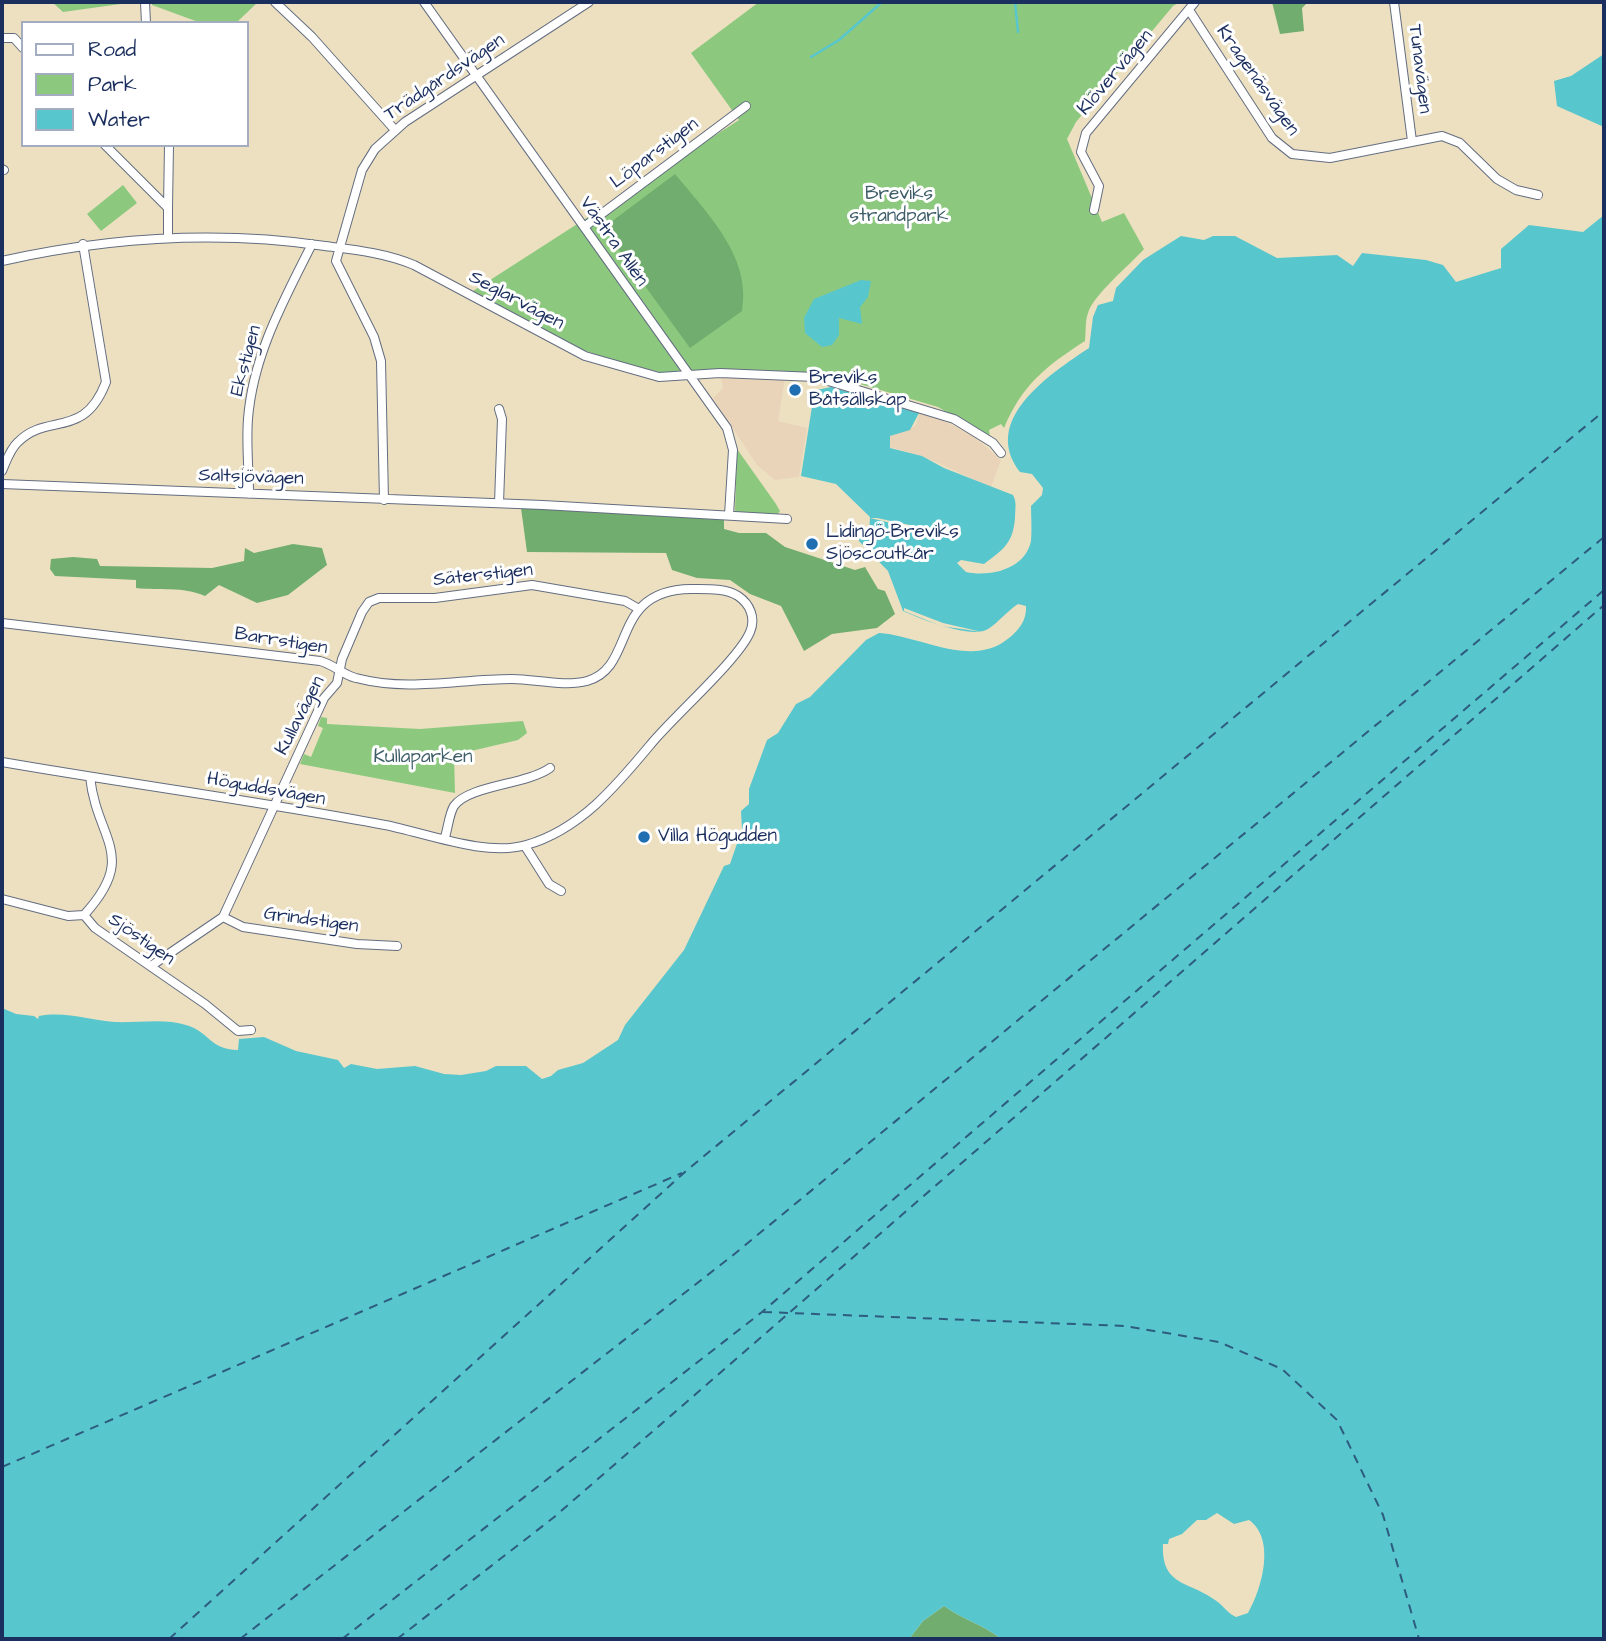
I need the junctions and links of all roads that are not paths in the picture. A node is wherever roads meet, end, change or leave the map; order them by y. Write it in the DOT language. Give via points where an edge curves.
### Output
graph roads {
  1 [pos="145,2"];
  2 [pos="275,2"];
  3 [pos="424,2"];
  4 [pos="589,2"];
  5 [pos="1195,2"];
  6 [pos="1394,2"];
  7 [pos="1189,10"];
  8 [pos="146,21"];
  9 [pos="2,38"];
  10 [pos="21,46"];
  11 [pos="475,75"];
  12 [pos="746,106"];
  13 [pos="395,130"];
  14 [pos="1412,141"];
  15 [pos="107,147"];
  16 [pos="169,147"];
  17 [pos="1538,195"];
  18 [pos="168,208"];
  19 [pos="1094,210"];
  20 [pos="584,227"];
  21 [pos="168,236"];
  22 [pos="83,244"];
  23 [pos="312,244"];
  24 [pos="338,248"];
  25 [pos="2,261"];
  26 [pos="686,374"];
  27 [pos="499,409"];
  28 [pos="1001,453"];
  29 [pos="2,471"];
  30 [pos="2,484"];
  31 [pos="249,494"];
  32 [pos="384,500"];
  33 [pos="499,503"];
  34 [pos="729,514"];
  35 [pos="787,519"];
  36 [pos="369,602"];
  37 [pos="639,608"];
  38 [pos="2,623"];
  39 [pos="339,670"];
  40 [pos="2,762"];
  41 [pos="550,768"];
  42 [pos="89,777"];
  43 [pos="274,807"];
  44 [pos="445,838"];
  45 [pos="525,846"];
  46 [pos="561,891"];
  47 [pos="2,900"];
  48 [pos="84,915"];
  49 [pos="223,917"];
  50 [pos="397,946"];
  51 [pos="151,966"];
  52 [pos="251,1030"];
  1 -- 8 [label="street"];
  2 -- 13 [label="street"];
  3 -- 11 [label="street, Västra Allén"];
  4 -- 11 [label="street, Trädgårdsvägen"];
  5 -- 7 [label="street, Klövervägen"];
  6 -- 14 [label="street, Tunavägen"];
  7 -- 14 [label="street, Kragenäsvägen" via="1272,138 1292,154 1330,158"];
  7 -- 19 [label="street, Klövervägen" via="1086,133 1081,152 1099,186"];
  9 -- 10 [label="street" via="14,38"];
  11 -- 13 [label="street, Trädgårdsvägen"];
  11 -- 20 [label="street, Västra Allén"];
  12 -- 20 [label="street, Löparstigen"];
  13 -- 24 [label="street, Trädgårdsvägen" via="362,170"];
  14 -- 17 [label="street, Kragenäsvägen" via="1434,136 1452,139 1497,179"];
  15 -- 18 [label="street"];
  16 -- 18 [label="street"];
  18 -- 21 [label="street"];
  20 -- 26 [label="street, Västra Allén"];
  21 -- 22 [label="street, Seglarvägen"];
  21 -- 23 [label="street, Seglarvägen"];
  22 -- 25 [label="street, Seglarvägen"];
  22 -- 29 [label="street" via="106,382 90,411 17,442"];
  23 -- 24 [label="street, Seglarvägen"];
  23 -- 31 [label="street, Ekstigen" via="259,360 248,419"];
  24 -- 26 [label="street, Seglarvägen" via="388,254 414,265 585,356 659,377"];
  24 -- 32 [label="street" via="336,261 381,361"];
  26 -- 28 [label="street, Seglarvägen" via="801,375 839,382 954,419"];
  26 -- 34 [label="street, Västra Allén" via="727,428 731,441"];
  27 -- 33 [label="street"];
  30 -- 31 [label="street, Saltsjövägen"];
  31 -- 32 [label="street, Saltsjövägen"];
  32 -- 33 [label="street, Saltsjövägen"];
  33 -- 34 [label="street, Saltsjövägen"];
  34 -- 35 [label="street, Saltsjövägen"];
  36 -- 37 [label="street, Säterstigen" via="532,585 625,601"];
  36 -- 39 [label="street, Kullavägen"];
  37 -- 39 [label="street, Barrstigen" via="611,660 592,680 511,678 421,687 354,678"];
  37 -- 45 [label="street, Höguddsvägen" via="653,596 675,589 730,592 748,605 750,634 609,793 577,818"];
  38 -- 39 [label="street, Barrstigen" via="320,661"];
  39 -- 43 [label="street, Kullavägen" via="337,683 324,698"];
  40 -- 42 [label="street, Höguddsvägen"];
  41 -- 44 [label="street" via="538,777 462,797 452,808"];
  42 -- 43 [label="street, Höguddsvägen"];
  42 -- 48 [label="street" via="113,863 109,883"];
  43 -- 44 [label="street, Höguddsvägen"];
  43 -- 49 [label="street, Kullavägen"];
  44 -- 45 [label="street, Höguddsvägen" via="493,848"];
  45 -- 46 [label="street" via="549,884"];
  47 -- 48 [label="street, Sjöstigen" via="68,916"];
  48 -- 51 [label="street, Sjöstigen" via="95,928"];
  49 -- 50 [label="street, Grindstigen" via="243,928"];
  49 -- 51 [label="street"];
  51 -- 52 [label="street, Sjöstigen" via="237,1031"];
}
